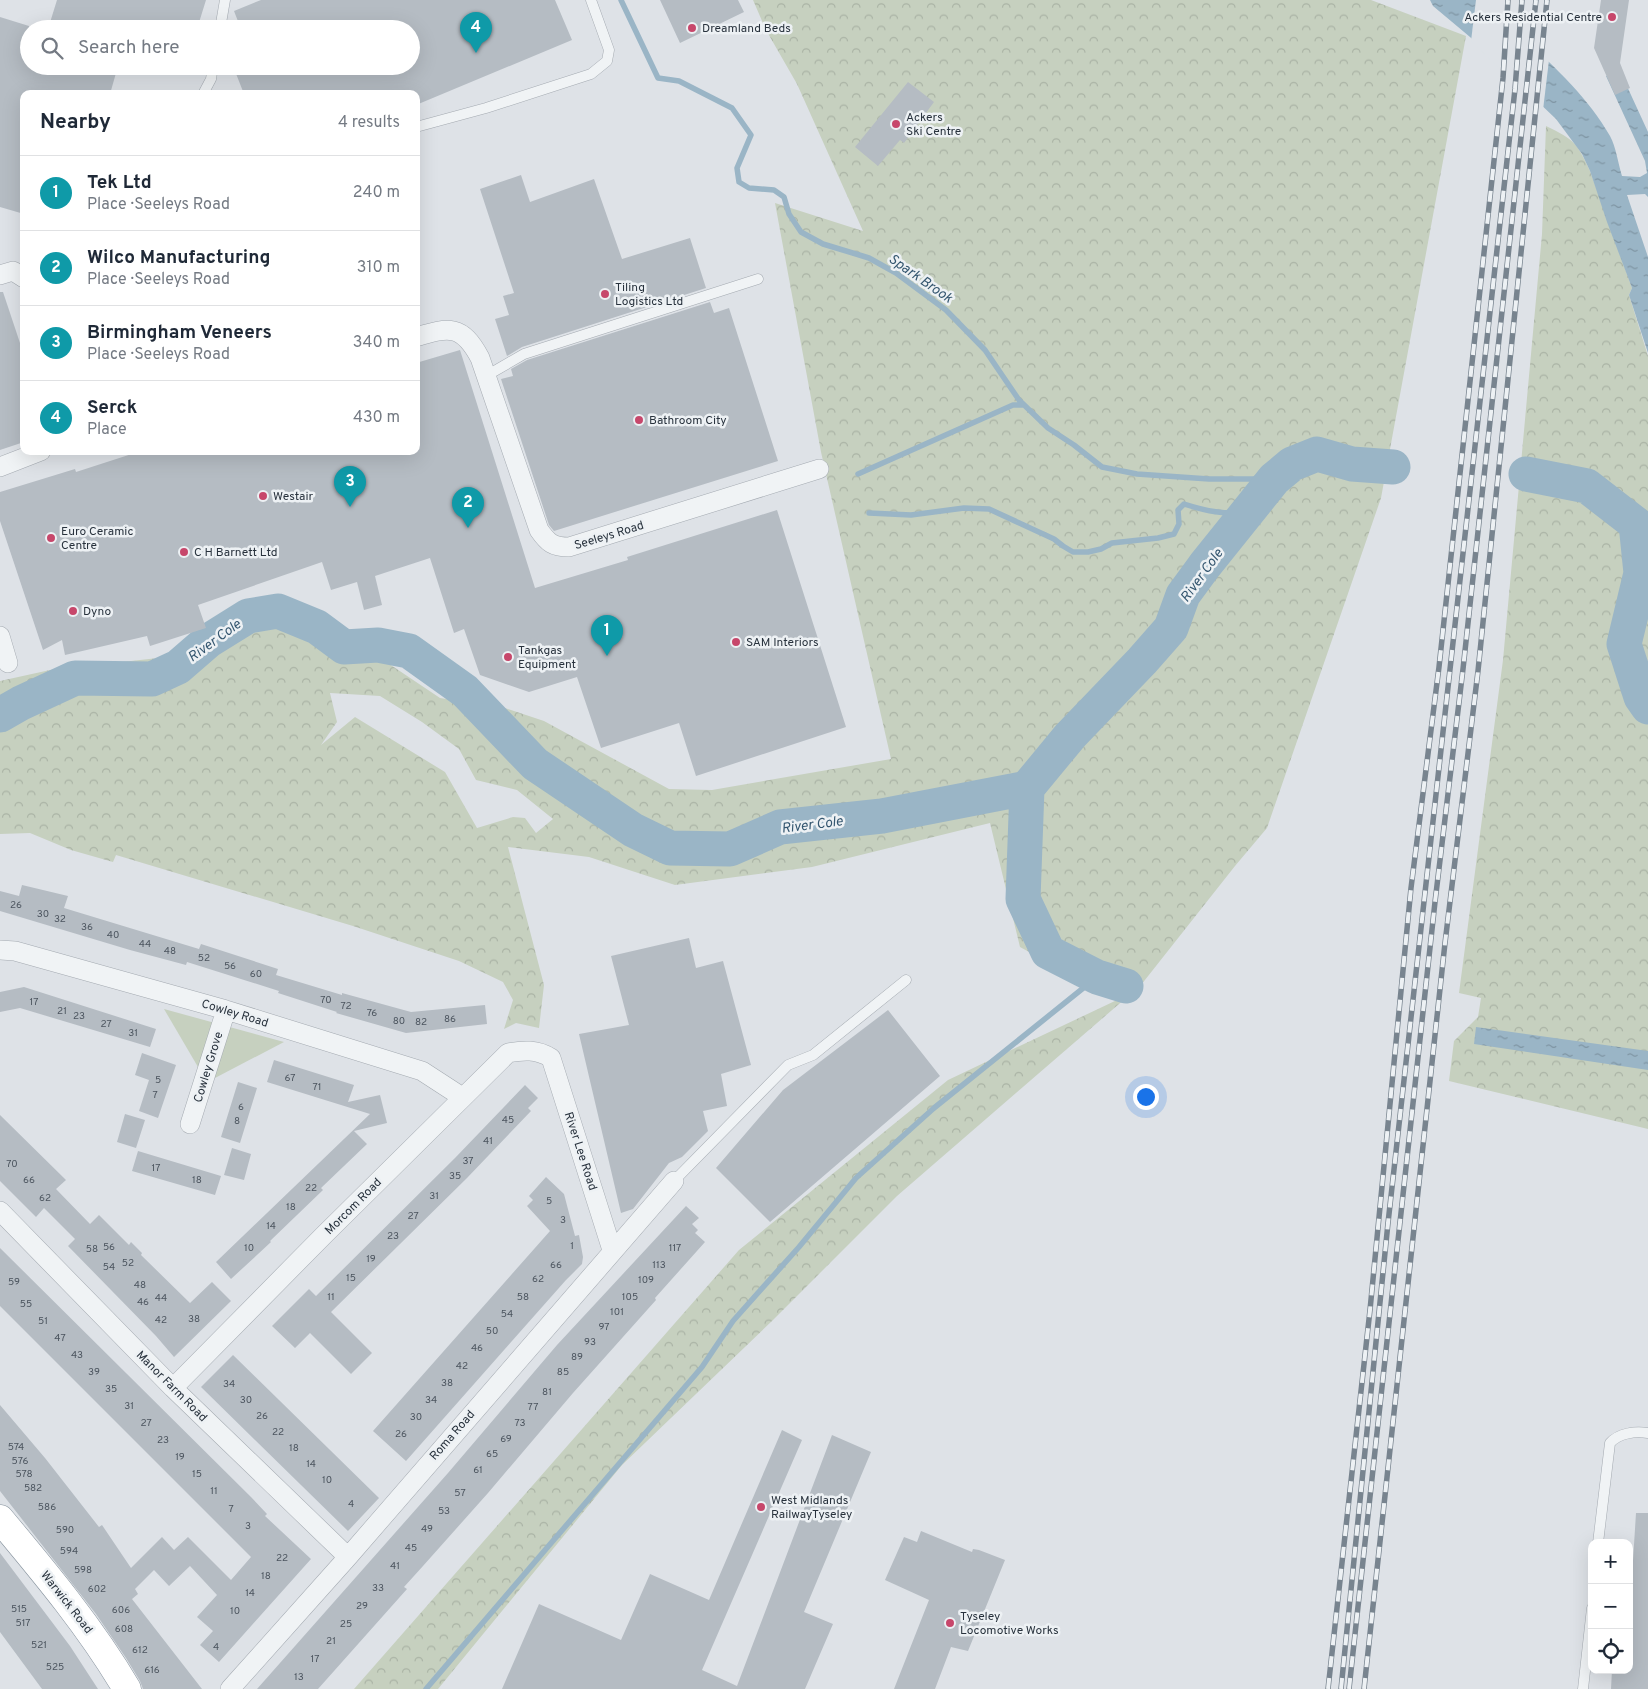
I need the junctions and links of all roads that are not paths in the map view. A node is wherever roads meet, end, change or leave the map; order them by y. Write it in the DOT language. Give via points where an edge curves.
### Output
graph roads {
  1 [pos="225,0"];
  2 [pos="591,0"];
  3 [pos="222,20"];
  4 [pos="212,75"];
  5 [pos="205,90"];
  6 [pos="420,126"];
  7 [pos="758,279"];
  8 [pos="420,336"];
  9 [pos="486,376"];
  10 [pos="31,455"];
  11 [pos="0,467"];
  12 [pos="819,469"];
  13 [pos="0,636"];
  14 [pos="8,663"];
  15 [pos="0,950"];
  16 [pos="906,980"];
  17 [pos="226,1010"];
  18 [pos="546,1055"];
  19 [pos="462,1097"];
  20 [pos="190,1124"];
  21 [pos="674,1181"];
  22 [pos="0,1211"];
  23 [pos="612,1250"];
  24 [pos="173,1388"];
  25 [pos="1648,1433"];
  26 [pos="0,1519"];
  27 [pos="1598,1539"];
  28 [pos="348,1557"];
  29 [pos="1590,1629"];
  30 [pos="127,1689"];
  31 [pos="230,1689"];
  32 [pos="1583,1689"];
  1 -- 3 [label="lane"];
  2 -- 6 [label="lane" via="608,50 607,61 591,74"];
  4 -- 5 [label="lane"];
  7 -- 9 [label="lane" via="524,354"];
  8 -- 9 [label="street, Seeleys Road" via="441,329 459,333 474,346"];
  9 -- 12 [label="street, Seeleys Road" via="539,530 550,545 569,547"];
  10 -- 11 [label="street"];
  13 -- 14 [label="street"];
  15 -- 17 [label="street, Cowley Road" via="15,951"];
  16 -- 21 [label="lane" via="813,1055 788,1065"];
  17 -- 19 [label="street, Cowley Road" via="422,1071"];
  17 -- 20 [label="street, Cowley Grove"];
  18 -- 19 [label="street, Morcom Road" via="526,1050 508,1053"];
  18 -- 23 [label="street, River Lee Road" via="551,1058"];
  19 -- 24 [label="street, Morcom Road"];
  21 -- 23 [label="street, Roma Road"];
  22 -- 24 [label="street, Manor Farm Road"];
  23 -- 28 [label="street, Roma Road"];
  24 -- 28 [label="street, Manor Farm Road"];
  25 -- 27 [label="lane" via="1632,1432 1616,1437 1610,1443"];
  26 -- 30 [label="highway, Warwick Road" via="66,1599"];
  28 -- 31 [label="street, Roma Road"];
  29 -- 32 [label="lane"];
}
